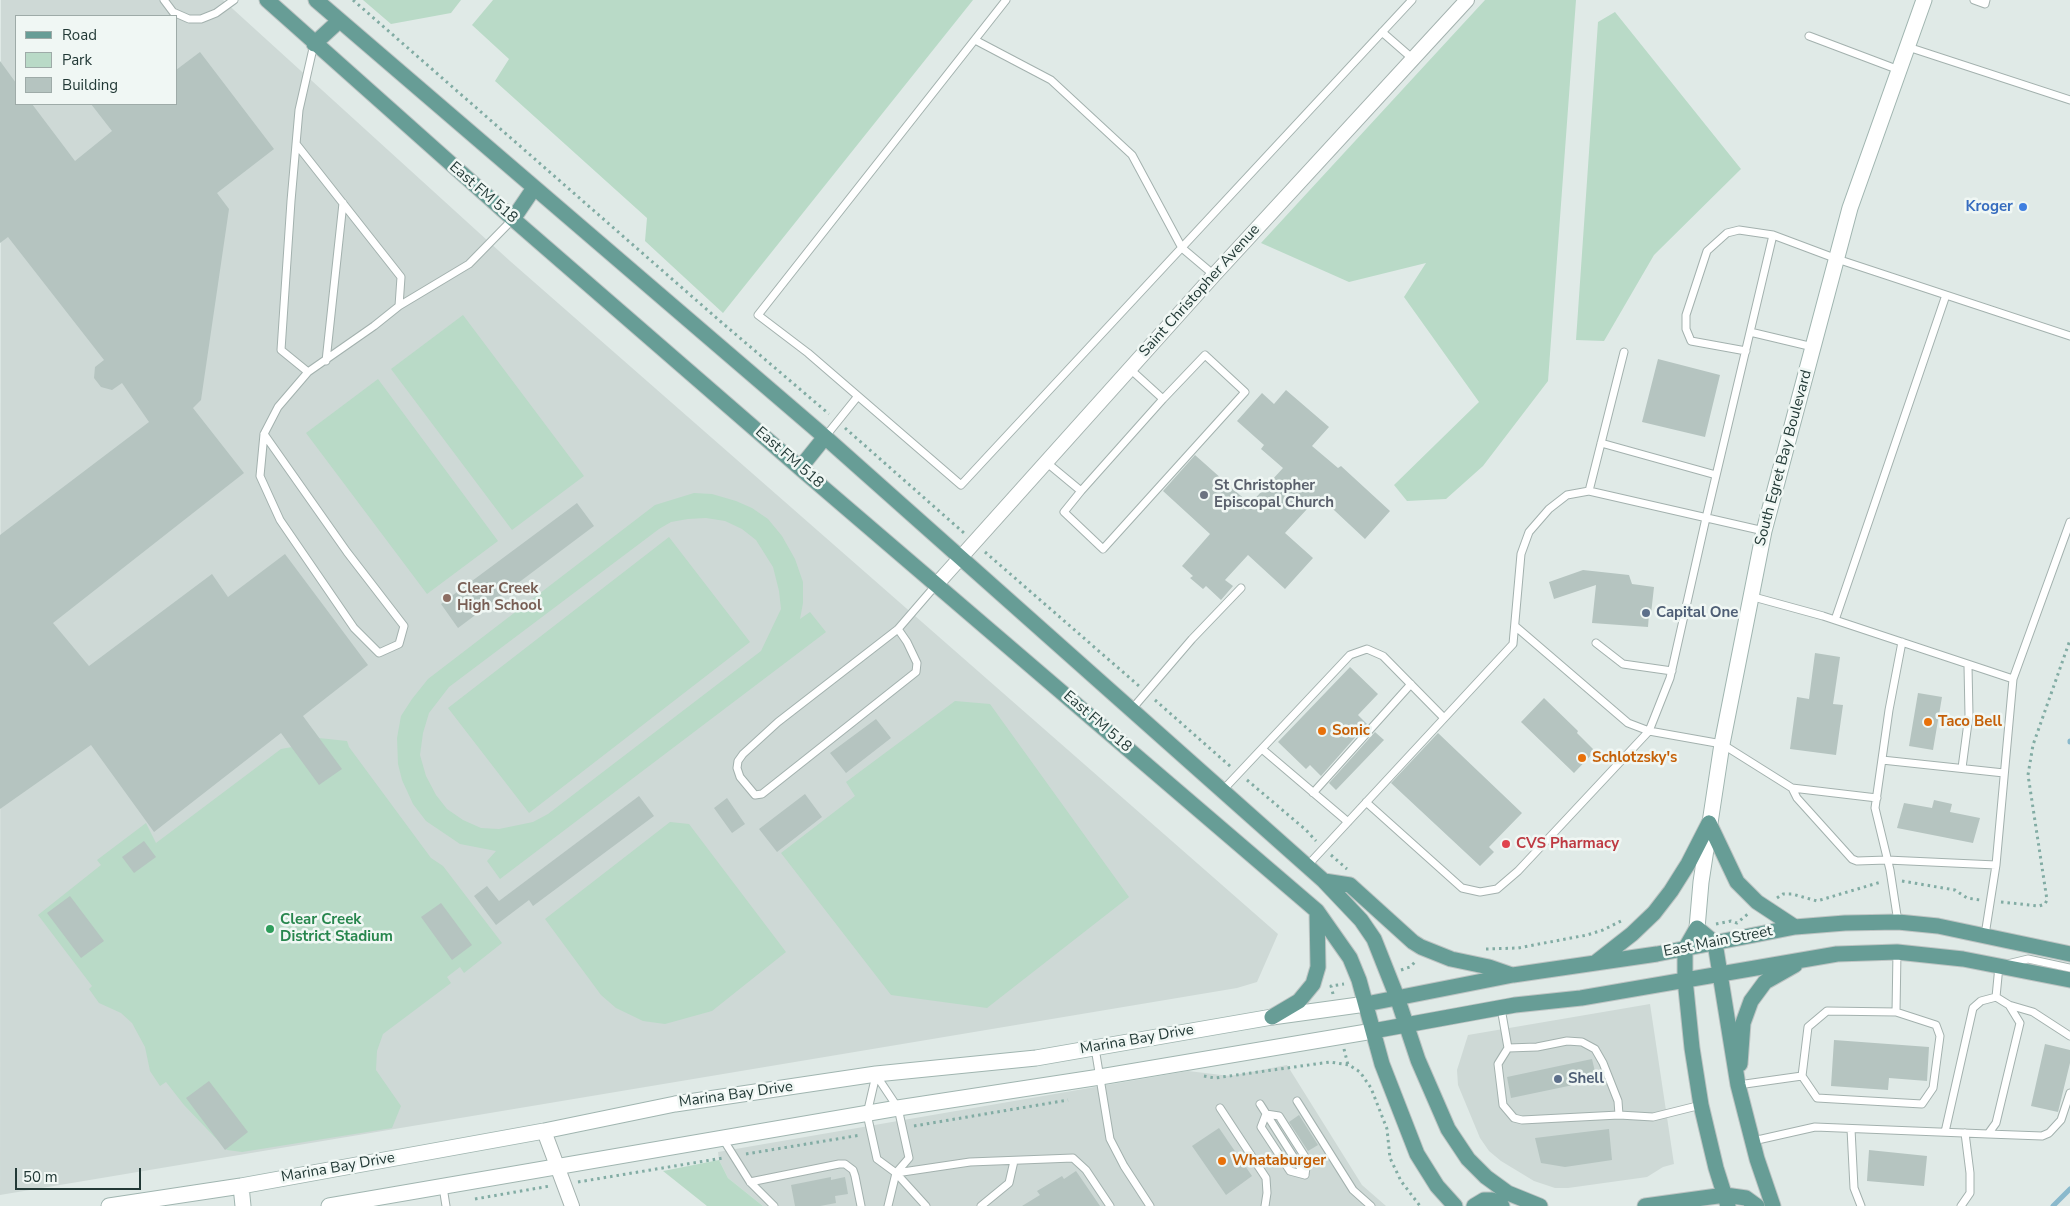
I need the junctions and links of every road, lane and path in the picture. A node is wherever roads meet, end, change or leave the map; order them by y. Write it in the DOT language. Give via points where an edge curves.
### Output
graph roads {
  1 [pos="164,0"];
  2 [pos="234,0"];
  3 [pos="266,0"];
  4 [pos="316,0"];
  5 [pos="353,0"];
  6 [pos="1006,0"];
  7 [pos="1412,0"];
  8 [pos="1467,0"];
  9 [pos="1924,0"];
  10 [pos="1974,0"];
  11 [pos="1986,0"];
  12 [pos="339,21"];
  13 [pos="1382,32"];
  14 [pos="1809,36"];
  15 [pos="975,40"];
  16 [pos="314,44"];
  17 [pos="1908,47"];
  18 [pos="1413,59"];
  19 [pos="1899,70"];
  20 [pos="2070,100"];
  21 [pos="297,145"];
  22 [pos="534,188"];
  23 [pos="343,203"];
  24 [pos="513,219"];
  25 [pos="1774,235"];
  26 [pos="1182,248"];
  27 [pos="1837,259"];
  28 [pos="1214,275"];
  29 [pos="1946,295"];
  30 [pos="399,306"];
  31 [pos="1750,332"];
  32 [pos="2070,336"];
  33 [pos="1813,347"];
  34 [pos="1746,351"];
  35 [pos="1624,352"];
  36 [pos="326,361"];
  37 [pos="1130,369"];
  38 [pos="308,372"];
  39 [pos="858,396"];
  40 [pos="1163,399"];
  41 [pos="837,421"];
  42 [pos="264,434"];
  43 [pos="825,437"];
  44 [pos="1601,443"];
  45 [pos="1046,462"];
  46 [pos="800,468"];
  47 [pos="1716,475"];
  48 [pos="1081,491"];
  49 [pos="1589,491"];
  50 [pos="1706,518"];
  51 [pos="2070,522"];
  52 [pos="1764,531"];
  53 [pos="974,542"];
  54 [pos="960,558"];
  55 [pos="936,585"];
  56 [pos="1240,588"];
  57 [pos="1750,596"];
  58 [pos="1835,620"];
  59 [pos="1516,626"];
  60 [pos="898,629"];
  61 [pos="2070,640"];
  62 [pos="1902,642"];
  63 [pos="1596,644"];
  64 [pos="1968,666"];
  65 [pos="1672,671"];
  66 [pos="2013,679"];
  67 [pos="1411,684"];
  68 [pos="1146,693"];
  69 [pos="1132,709"];
  70 [pos="1444,718"];
  71 [pos="1649,731"];
  72 [pos="1722,744"];
  73 [pos="1262,749"];
  74 [pos="1882,760"];
  75 [pos="1962,768"];
  76 [pos="1239,773"];
  77 [pos="2004,773"];
  78 [pos="1792,788"];
  79 [pos="1223,790"];
  80 [pos="1313,792"];
  81 [pos="1876,798"];
  82 [pos="1366,802"];
  83 [pos="1348,822"];
  84 [pos="1709,823"];
  85 [pos="1323,848"];
  86 [pos="1887,860"];
  87 [pos="1996,864"];
  88 [pos="1308,865"];
  89 [pos="1349,870"];
  90 [pos="1891,880"];
  91 [pos="1324,881"];
  92 [pos="1772,896"];
  93 [pos="1990,901"];
  94 [pos="1317,911"];
  95 [pos="1628,915"];
  96 [pos="1898,922"];
  97 [pos="1795,927"];
  98 [pos="1697,928"];
  99 [pos="1985,935"];
  100 [pos="1715,943"];
  101 [pos="1479,948"];
  102 [pos="1685,949"];
  103 [pos="1897,952"];
  104 [pos="2066,953"];
  105 [pos="1804,960"];
  106 [pos="1592,965"];
  107 [pos="1999,966"];
  108 [pos="1720,974"];
  109 [pos="1513,975"];
  110 [pos="2069,976"];
  111 [pos="1685,979"];
  112 [pos="1338,985"];
  113 [pos="1334,997"];
  114 [pos="1397,997"];
  115 [pos="1996,997"];
  116 [pos="1366,1004"];
  117 [pos="2009,1004"];
  118 [pos="1501,1008"];
  119 [pos="1896,1012"];
  120 [pos="1272,1017"];
  121 [pos="1404,1025"];
  122 [pos="1373,1031"];
  123 [pos="2070,1036"];
  124 [pos="1095,1048"];
  125 [pos="1508,1048"];
  126 [pos="876,1074"];
  127 [pos="1197,1075"];
  128 [pos="1802,1076"];
  129 [pos="1100,1077"];
  130 [pos="1738,1085"];
  131 [pos="2070,1093"];
  132 [pos="1071,1099"];
  133 [pos="1297,1101"];
  134 [pos="1260,1104"];
  135 [pos="1701,1105"];
  136 [pos="898,1108"];
  137 [pos="1220,1108"];
  138 [pos="867,1114"];
  139 [pos="1266,1114"];
  140 [pos="1619,1115"];
  141 [pos="902,1127"];
  142 [pos="1850,1128"];
  143 [pos="544,1131"];
  144 [pos="1945,1132"];
  145 [pos="871,1133"];
  146 [pos="1965,1133"];
  147 [pos="1988,1134"];
  148 [pos="724,1139"];
  149 [pos="1753,1141"];
  150 [pos="733,1156"];
  151 [pos="1014,1161"];
  152 [pos="557,1167"];
  153 [pos="896,1173"];
  154 [pos="750,1182"];
  155 [pos="564,1184"];
  156 [pos="241,1186"];
  157 [pos="443,1187"];
  158 [pos="472,1199"];
  159 [pos="1726,1200"];
  160 [pos="109,1206"];
  161 [pos="243,1206"];
  162 [pos="329,1206"];
  163 [pos="446,1206"];
  164 [pos="572,1206"];
  165 [pos="774,1206"];
  166 [pos="861,1206"];
  167 [pos="888,1206"];
  168 [pos="926,1206"];
  169 [pos="981,1206"];
  170 [pos="1110,1206"];
  171 [pos="1150,1206"];
  172 [pos="1265,1206"];
  173 [pos="1371,1206"];
  174 [pos="1420,1206"];
  175 [pos="1455,1206"];
  176 [pos="1474,1206"];
  177 [pos="1502,1206"];
  178 [pos="1540,1206"];
  179 [pos="1646,1206"];
  180 [pos="1757,1206"];
  181 [pos="1773,1206"];
  182 [pos="1861,1206"];
  183 [pos="1961,1206"];
  1 -- 2 [label="lane" via="173,12 189,19 201,19"];
  3 -- 16 [label="main road, East FM 518"];
  4 -- 12 [label="main road"];
  5 -- 41 [label="path"];
  6 -- 15 [label="lane"];
  7 -- 13 [label="lane"];
  8 -- 18 [label="street, Saint Christopher Avenue"];
  9 -- 17 [label="main road, South Egret Bay Boulevard"];
  10 -- 11 [label="lane" via="1985,4"];
  12 -- 16 [label="main road"];
  12 -- 22 [label="main road"];
  13 -- 18 [label="lane"];
  13 -- 26 [label="lane"];
  14 -- 19 [label="lane"];
  15 -- 26 [label="lane" via="1051,80 1132,155"];
  15 -- 39 [label="lane" via="758,315"];
  16 -- 21 [label="lane" via="299,110"];
  16 -- 24 [label="main road, East FM 518"];
  17 -- 19 [label="main road, South Egret Bay Boulevard"];
  17 -- 20 [label="lane"];
  18 -- 28 [label="street, Saint Christopher Avenue"];
  19 -- 27 [label="main road, South Egret Bay Boulevard" via="1850,208"];
  21 -- 23 [label="lane"];
  21 -- 38 [label="lane" via="281,350"];
  22 -- 24 [label="main road"];
  22 -- 43 [label="main road"];
  23 -- 30 [label="lane" via="401,278"];
  23 -- 36 [label="lane"];
  24 -- 30 [label="lane" via="469,264"];
  24 -- 46 [label="main road, East FM 518"];
  25 -- 27 [label="lane"];
  25 -- 31 [label="lane"];
  25 -- 34 [label="lane" via="1739,230 1716,241 1707,251 1686,315 1686,328 1691,340"];
  26 -- 28 [label="lane"];
  26 -- 39 [label="lane" via="961,485"];
  27 -- 29 [label="lane"];
  27 -- 33 [label="main road, South Egret Bay Boulevard"];
  28 -- 37 [label="street, Saint Christopher Avenue"];
  29 -- 32 [label="lane"];
  29 -- 58 [label="lane"];
  30 -- 36 [label="lane"];
  31 -- 33 [label="lane"];
  31 -- 34 [label="lane"];
  33 -- 52 [label="main road, South Egret Bay Boulevard"];
  34 -- 47 [label="lane"];
  35 -- 44 [label="lane"];
  36 -- 38 [label="lane"];
  37 -- 40 [label="lane"];
  37 -- 45 [label="street, Saint Christopher Avenue"];
  38 -- 42 [label="lane" via="278,407"];
  39 -- 41 [label="lane"];
  40 -- 48 [label="lane"];
  40 -- 48 [label="lane" via="1205,356 1245,392 1103,549 1064,512"];
  41 -- 43 [label="lane"];
  41 -- 53 [label="path"];
  42 -- 42 [label="lane" via="260,476 280,520 360,634 379,653 399,644 404,626"];
  43 -- 46 [label="main road"];
  43 -- 54 [label="main road"];
  44 -- 47 [label="lane"];
  44 -- 49 [label="lane"];
  45 -- 48 [label="lane"];
  45 -- 53 [label="street, Saint Christopher Avenue"];
  46 -- 55 [label="main road, East FM 518"];
  47 -- 50 [label="lane"];
  49 -- 50 [label="lane"];
  49 -- 59 [label="lane" via="1567,495 1549,509 1529,532 1521,554"];
  50 -- 52 [label="lane"];
  50 -- 65 [label="lane"];
  51 -- 66 [label="lane"];
  52 -- 57 [label="main road, South Egret Bay Boulevard"];
  53 -- 54 [label="street, Saint Christopher Avenue"];
  53 -- 68 [label="path"];
  54 -- 55 [label="street, Saint Christopher Avenue"];
  54 -- 69 [label="main road"];
  55 -- 60 [label="lane"];
  55 -- 94 [label="main road, East FM 518"];
  56 -- 68 [label="lane"];
  57 -- 58 [label="lane"];
  57 -- 72 [label="main road, South Egret Bay Boulevard"];
  58 -- 62 [label="lane"];
  59 -- 70 [label="lane" via="1513,644"];
  59 -- 71 [label="lane" via="1628,723"];
  60 -- 60 [label="lane" via="917,663 916,672 762,794 755,795 737,768 743,754 778,722"];
  61 -- 93 [label="path" via="2033,745 2028,775 2047,900 2039,906"];
  62 -- 64 [label="lane"];
  62 -- 74 [label="lane"];
  63 -- 65 [label="lane" via="1622,664"];
  64 -- 66 [label="lane"];
  64 -- 75 [label="lane" via="1969,715"];
  65 -- 71 [label="lane"];
  66 -- 77 [label="lane"];
  67 -- 70 [label="lane"];
  67 -- 73 [label="lane" via="1383,656 1367,649 1350,655"];
  67 -- 80 [label="lane"];
  68 -- 69 [label="lane"];
  68 -- 76 [label="path"];
  69 -- 79 [label="main road"];
  70 -- 82 [label="lane"];
  71 -- 72 [label="lane"];
  71 -- 82 [label="lane" via="1518,871 1497,889 1480,892 1462,888"];
  72 -- 78 [label="lane"];
  72 -- 84 [label="main road, South Egret Bay Boulevard"];
  73 -- 76 [label="lane"];
  73 -- 80 [label="lane"];
  74 -- 75 [label="lane"];
  74 -- 81 [label="lane"];
  75 -- 77 [label="lane"];
  76 -- 79 [label="lane"];
  76 -- 85 [label="path"];
  77 -- 87 [label="lane"];
  78 -- 81 [label="lane"];
  78 -- 86 [label="lane" via="1797,798 1852,859"];
  79 -- 88 [label="main road"];
  80 -- 83 [label="lane"];
  81 -- 86 [label="lane" via="1875,808"];
  82 -- 83 [label="lane"];
  83 -- 85 [label="lane"];
  84 -- 97 [label="main road" via="1737,882 1757,902"];
  84 -- 98 [label="main road, South Egret Bay Boulevard"];
  84 -- 106 [label="main road" via="1688,864 1654,913"];
  85 -- 88 [label="lane"];
  85 -- 89 [label="path"];
  86 -- 87 [label="lane"];
  86 -- 90 [label="lane"];
  87 -- 93 [label="lane"];
  88 -- 91 [label="main road"];
  90 -- 92 [label="path" via="1817,901 1792,894"];
  90 -- 93 [label="path" via="1954,890 1967,898"];
  90 -- 96 [label="lane"];
  91 -- 109 [label="main road" via="1350,885 1421,947 1450,959"];
  91 -- 114 [label="main road" via="1361,920 1374,939"];
  93 -- 99 [label="lane"];
  94 -- 116 [label="main road, East FM 518" via="1350,958"];
  94 -- 120 [label="main road" via="1318,968 1313,984 1299,1001"];
  95 -- 101 [label="path" via="1603,930 1587,935 1518,948"];
  96 -- 97 [label="main road, East Main Street"];
  96 -- 99 [label="main road, East Main Street"];
  97 -- 100 [label="main road, East Main Street"];
  98 -- 100 [label="main road"];
  98 -- 102 [label="main road"];
  99 -- 104 [label="main road, East Main Street"];
  100 -- 102 [label="main road, East Main Street"];
  100 -- 108 [label="main road"];
  102 -- 106 [label="main road, East Main Street"];
  102 -- 111 [label="main road"];
  103 -- 105 [label="main road, East Main Street" via="1837,954"];
  103 -- 107 [label="main road, East Main Street"];
  103 -- 119 [label="lane"];
  105 -- 108 [label="main road, East Main Street"];
  105 -- 130 [label="main road" via="1765,982 1751,1001 1743,1023"];
  106 -- 109 [label="main road, East Main Street"];
  107 -- 110 [label="main road, East Main Street"];
  107 -- 115 [label="lane"];
  108 -- 111 [label="main road, East Main Street"];
  108 -- 130 [label="main road"];
  109 -- 114 [label="main road, East Main Street"];
  111 -- 118 [label="main road, East Main Street" via="1581,998"];
  111 -- 135 [label="main road"];
  112 -- 113 [label="path" via="1331,986"];
  114 -- 116 [label="main road, East Main Street"];
  114 -- 121 [label="main road"];
  115 -- 117 [label="lane"];
  115 -- 144 [label="lane" via="1981,1001 1973,1008"];
  116 -- 120 [label="main road, Marina Bay Drive"];
  116 -- 122 [label="main road, East FM 518"];
  117 -- 123 [label="lane" via="2033,1012"];
  117 -- 147 [label="lane" via="2020,1023 1996,1123"];
  118 -- 121 [label="main road, East Main Street"];
  118 -- 125 [label="lane"];
  119 -- 128 [label="lane" via="1827,1011 1808,1027"];
  119 -- 128 [label="lane" via="1936,1025 1940,1036 1933,1088 1922,1104 1817,1098"];
  120 -- 124 [label="main road, Marina Bay Drive"];
  121 -- 122 [label="main road, East Main Street"];
  121 -- 178 [label="main road" via="1448,1129 1468,1159 1508,1193"];
  122 -- 129 [label="main road, Marina Bay Drive"];
  122 -- 175 [label="main road, East FM 518" via="1382,1064 1417,1154 1437,1186"];
  124 -- 126 [label="main road, Marina Bay Drive" via="1036,1058"];
  124 -- 129 [label="lane"];
  125 -- 140 [label="lane" via="1567,1041 1582,1042 1595,1049 1618,1102"];
  125 -- 140 [label="lane" via="1498,1064 1503,1105 1514,1118"];
  126 -- 136 [label="lane"];
  126 -- 138 [label="lane"];
  126 -- 143 [label="main road, Marina Bay Drive" via="675,1104"];
  127 -- 174 [label="path" via="1215,1078 1330,1062 1348,1065 1360,1072 1371,1088 1387,1128 1390,1158 1401,1181"];
  128 -- 130 [label="lane"];
  129 -- 136 [label="main road, Marina Bay Drive"];
  129 -- 171 [label="lane" via="1110,1139"];
  130 -- 149 [label="main road"];
  131 -- 147 [label="lane" via="2061,1120 2049,1133 2042,1136"];
  132 -- 141 [label="path"];
  133 -- 173 [label="lane" via="1353,1190"];
  134 -- 139 [label="lane"];
  135 -- 140 [label="lane" via="1653,1116"];
  135 -- 159 [label="main road"];
  136 -- 138 [label="main road, Marina Bay Drive"];
  136 -- 141 [label="lane"];
  137 -- 172 [label="lane" via="1266,1178"];
  138 -- 145 [label="lane"];
  138 -- 148 [label="main road, Marina Bay Drive"];
  139 -- 139 [label="lane" via="1261,1126 1271,1142 1290,1171 1305,1175 1307,1160 1284,1123 1279,1116"];
  141 -- 153 [label="lane" via="909,1158"];
  142 -- 144 [label="lane"];
  142 -- 149 [label="lane" via="1814,1127"];
  142 -- 182 [label="lane" via="1854,1188"];
  143 -- 152 [label="street"];
  143 -- 156 [label="main road, Marina Bay Drive"];
  144 -- 146 [label="lane"];
  145 -- 150 [label="path"];
  145 -- 153 [label="lane" via="877,1159"];
  146 -- 147 [label="lane"];
  146 -- 183 [label="lane" via="1970,1193"];
  148 -- 150 [label="lane"];
  148 -- 152 [label="main road, Marina Bay Drive"];
  149 -- 181 [label="main road"];
  150 -- 154 [label="lane"];
  150 -- 155 [label="path"];
  151 -- 153 [label="lane" via="970,1162"];
  151 -- 169 [label="lane" via="1009,1183"];
  151 -- 170 [label="lane" via="1073,1158 1086,1170"];
  152 -- 155 [label="street"];
  152 -- 157 [label="main road, Marina Bay Drive"];
  153 -- 167 [label="lane"];
  153 -- 168 [label="lane"];
  154 -- 165 [label="lane"];
  154 -- 166 [label="lane" via="844,1164 853,1170"];
  155 -- 158 [label="path"];
  155 -- 164 [label="street"];
  156 -- 160 [label="main road, Marina Bay Drive"];
  156 -- 161 [label="main road"];
  157 -- 162 [label="main road, Marina Bay Drive"];
  157 -- 163 [label="lane"];
  159 -- 179 [label="main road"];
  159 -- 180 [label="main road" via="1746,1198"];
  176 -- 177 [label="main road" via="1484,1200 1492,1200"];
}
